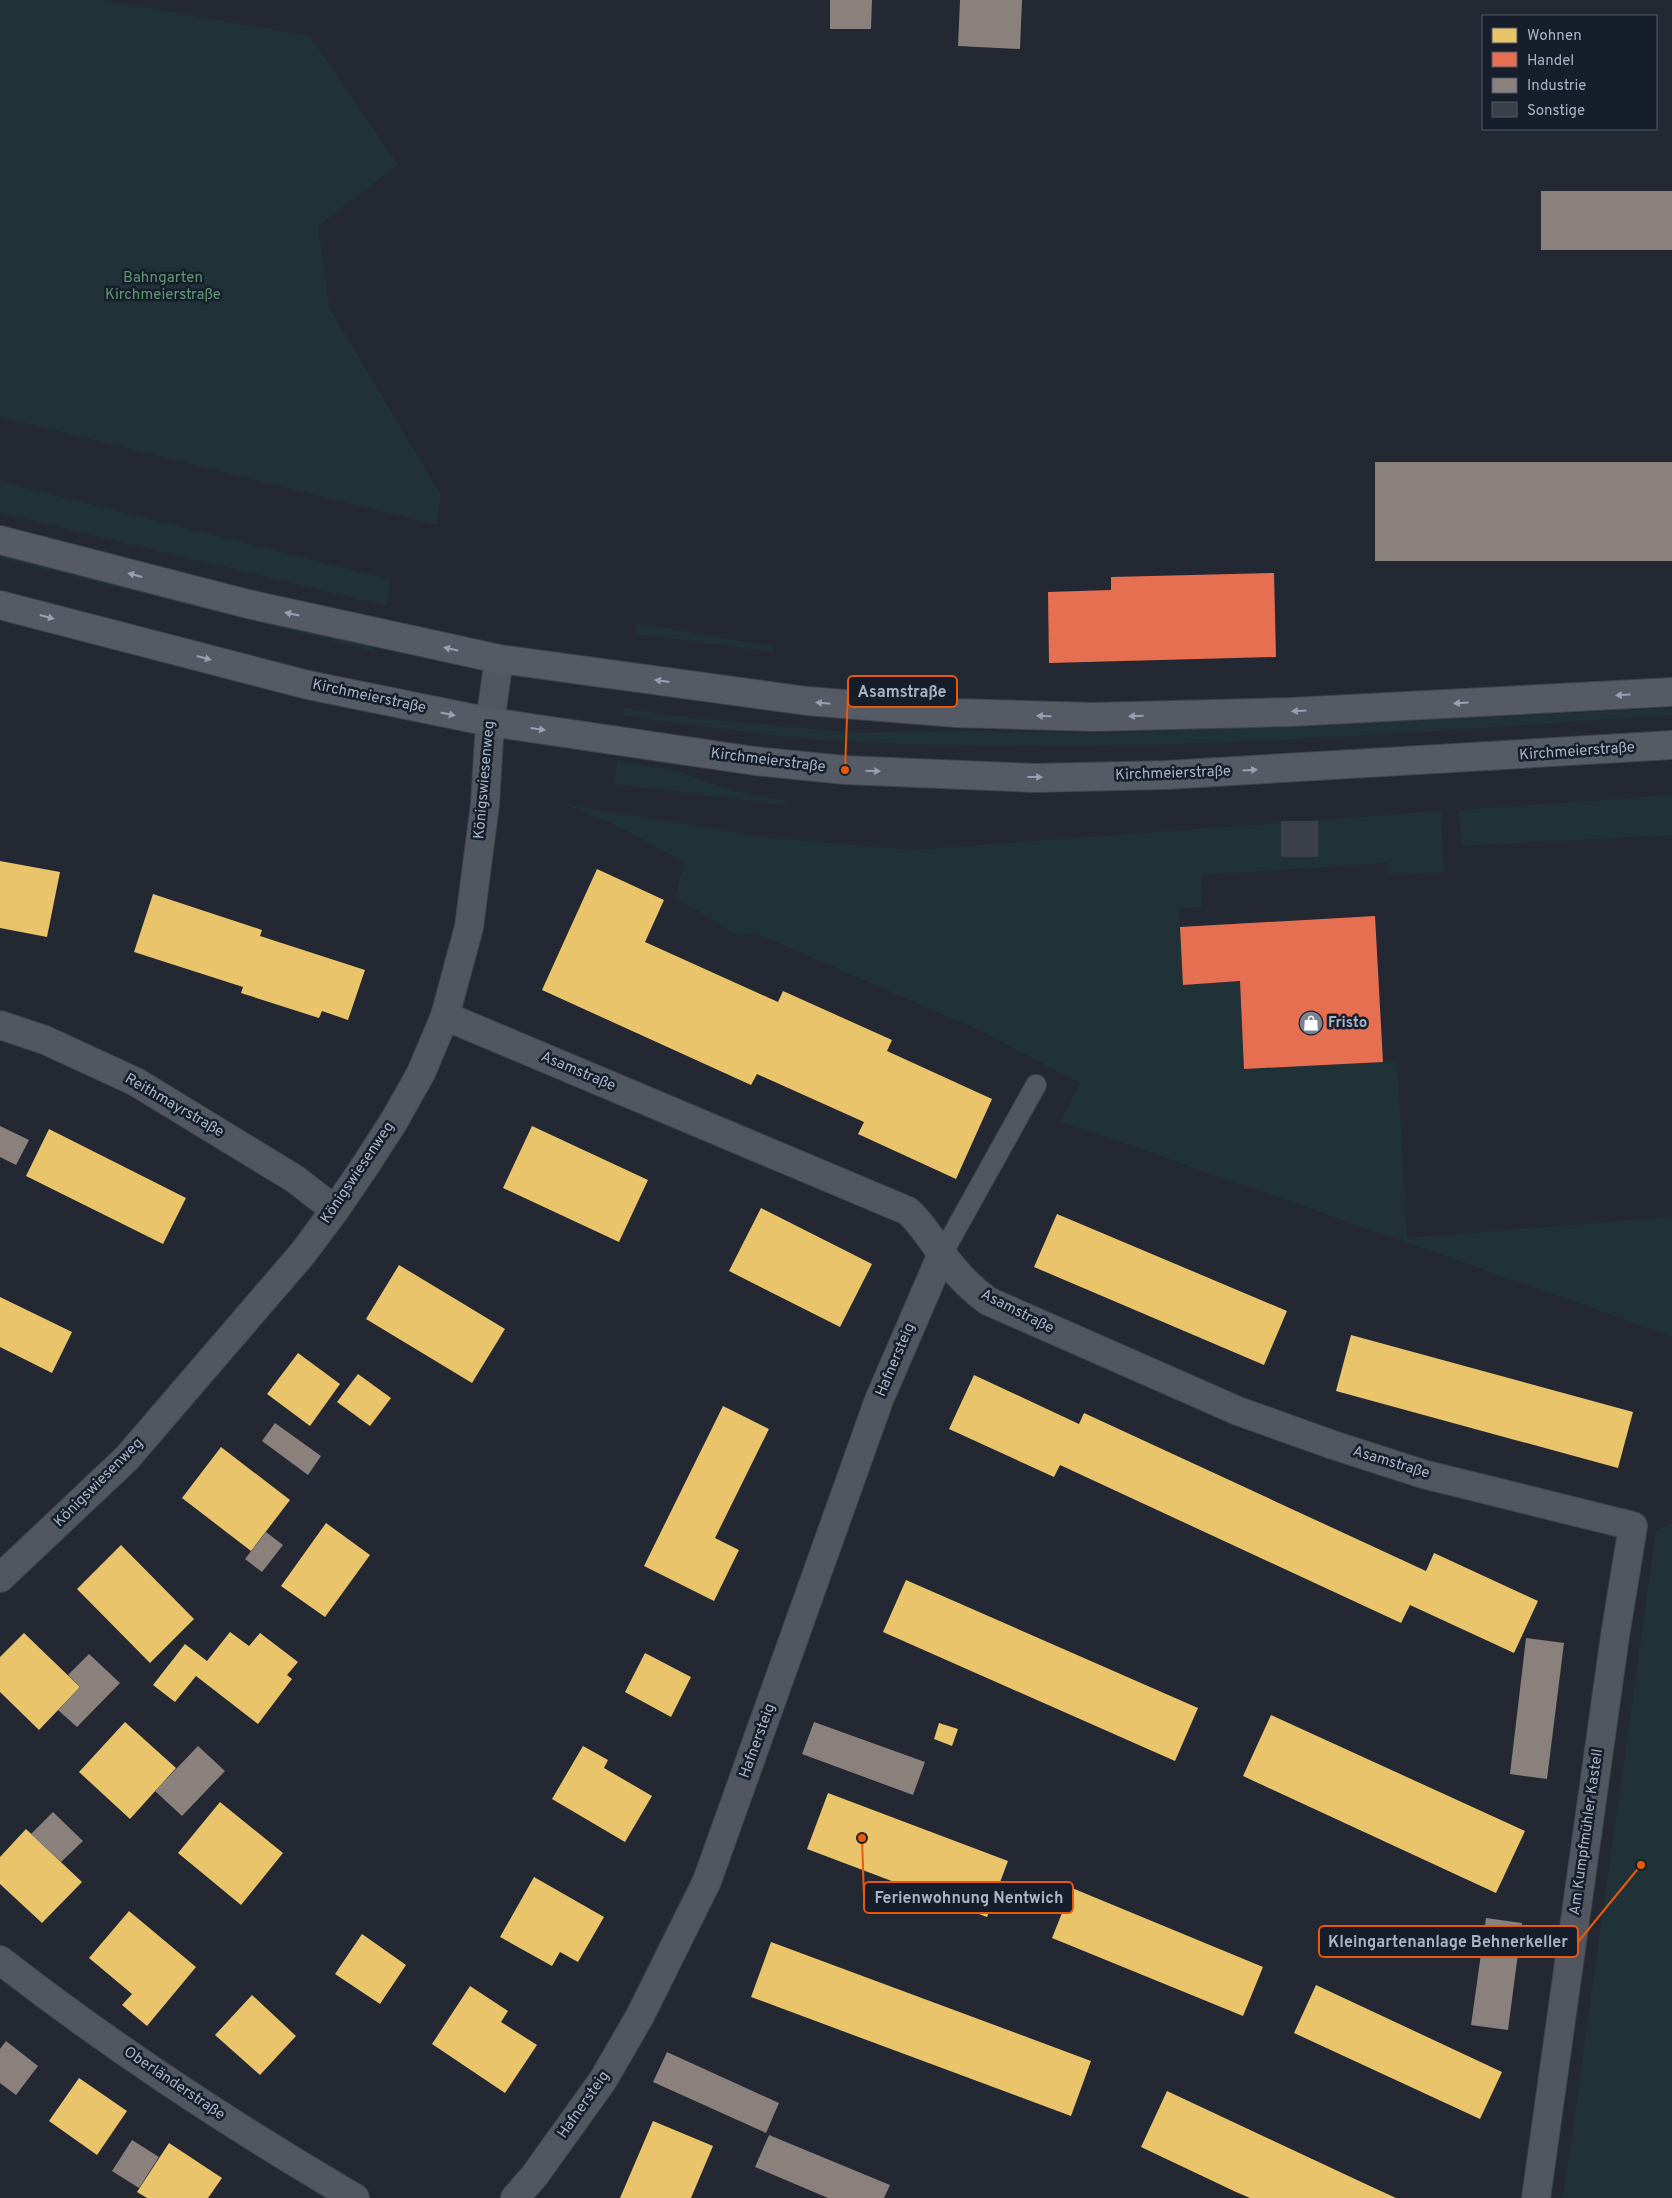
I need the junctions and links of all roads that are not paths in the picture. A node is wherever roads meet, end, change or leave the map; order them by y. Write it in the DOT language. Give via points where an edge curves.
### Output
graph roads {
  1 [pos="0,540"];
  2 [pos="0,605"];
  3 [pos="499,659"];
  4 [pos="1672,692"];
  5 [pos="490,722"];
  6 [pos="1672,745"];
  7 [pos="445,1016"];
  8 [pos="0,1025"];
  9 [pos="1036,1085"];
  10 [pos="336,1210"];
  11 [pos="942,1254"];
  12 [pos="1633,1526"];
  13 [pos="0,1578"];
  14 [pos="0,1960"];
  15 [pos="355,2198"];
  16 [pos="515,2198"];
  17 [pos="1536,2198"];
  3 -- 1 [label="main road, one-way" via="248,604"];
  2 -- 5 [label="main road, Kirchmeierstraße, one-way" via="308,685"];
  4 -- 3 [label="main road, one-way" via="1301,711 1093,717 924,711 807,702"];
  3 -- 5 [label="street, Königswiesenweg"];
  5 -- 6 [label="main road, Kirchmeierstraße, one-way" via="755,761 845,770 1034,778 1196,773"];
  5 -- 7 [label="street, Königswiesenweg" via="485,804 469,927"];
  7 -- 10 [label="street, Königswiesenweg" via="421,1073"];
  7 -- 11 [label="street, Asamstraße" via="908,1211 923,1225"];
  8 -- 10 [label="street, Reithmayrstraße" via="45,1040 136,1082 295,1179"];
  9 -- 11 [label="lane"];
  10 -- 13 [label="street, Königswiesenweg" via="127,1458"];
  11 -- 12 [label="street, Asamstraße" via="970,1288 988,1301 1238,1411 1423,1474"];
  11 -- 16 [label="street, Hafnersteig" via="879,1400 708,1881 640,2016 603,2080 535,2176"];
  12 -- 17 [label="street, Am Kumpfmühler Kastell"];
  14 -- 15 [label="street, Oberländerstraße" via="139,2061 288,2159"];
}
